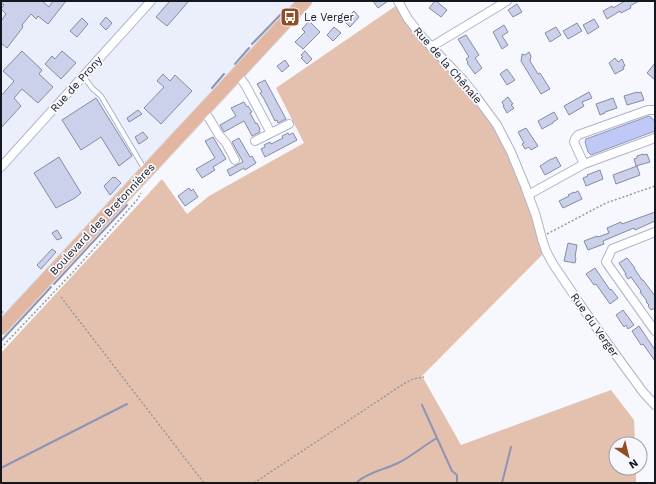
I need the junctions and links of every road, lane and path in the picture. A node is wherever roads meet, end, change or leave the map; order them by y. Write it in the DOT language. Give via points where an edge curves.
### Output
graph roads {
  1 [pos="151,1"];
  2 [pos="305,1"];
  3 [pos="398,1"];
  4 [pos="507,1"];
  5 [pos="431,47"];
  6 [pos="237,74"];
  7 [pos="84,76"];
  8 [pos="655,110"];
  9 [pos="202,111"];
  10 [pos="289,124"];
  11 [pos="271,133"];
  12 [pos="655,138"];
  13 [pos="255,141"];
  14 [pos="235,160"];
  15 [pos="584,164"];
  16 [pos="1,166"];
  17 [pos="146,172"];
  18 [pos="655,186"];
  19 [pos="528,195"];
  20 [pos="655,232"];
  21 [pos="542,238"];
  22 [pos="61,297"];
  23 [pos="1,328"];
  24 [pos="655,330"];
  25 [pos="424,376"];
  26 [pos="655,405"];
  27 [pos="204,483"];
  28 [pos="254,483"];
  1 -- 7 [label="street, Rue de Prony"];
  2 -- 6 [label="main road, Boulevard des Bretonnières"];
  3 -- 5 [label="street, Rue de la Chênaie" via="408,19"];
  4 -- 5 [label="street"];
  5 -- 19 [label="street, Rue de la Chênaie" via="464,81 497,125"];
  6 -- 9 [label="main road, Boulevard des Bretonnières"];
  6 -- 11 [label="street"];
  7 -- 16 [label="street, Rue de Prony"];
  7 -- 17 [label="lane" via="101,96"];
  8 -- 15 [label="street" via="648,110 578,135 574,142"];
  9 -- 14 [label="street" via="226,143"];
  9 -- 17 [label="main road, Boulevard des Bretonnières"];
  10 -- 11 [label="street"];
  11 -- 13 [label="street"];
  12 -- 15 [label="street"];
  15 -- 19 [label="street"];
  17 -- 23 [label="main road, Boulevard des Bretonnières"];
  18 -- 21 [label="path" via="606,203"];
  19 -- 21 [label="street, Rue de la Chênaie"];
  20 -- 24 [label="street" via="612,249 606,262"];
  21 -- 26 [label="street, Rue du Verger" via="553,264 584,310"];
  22 -- 27 [label="path"];
  25 -- 28 [label="path" via="405,383"];
}
